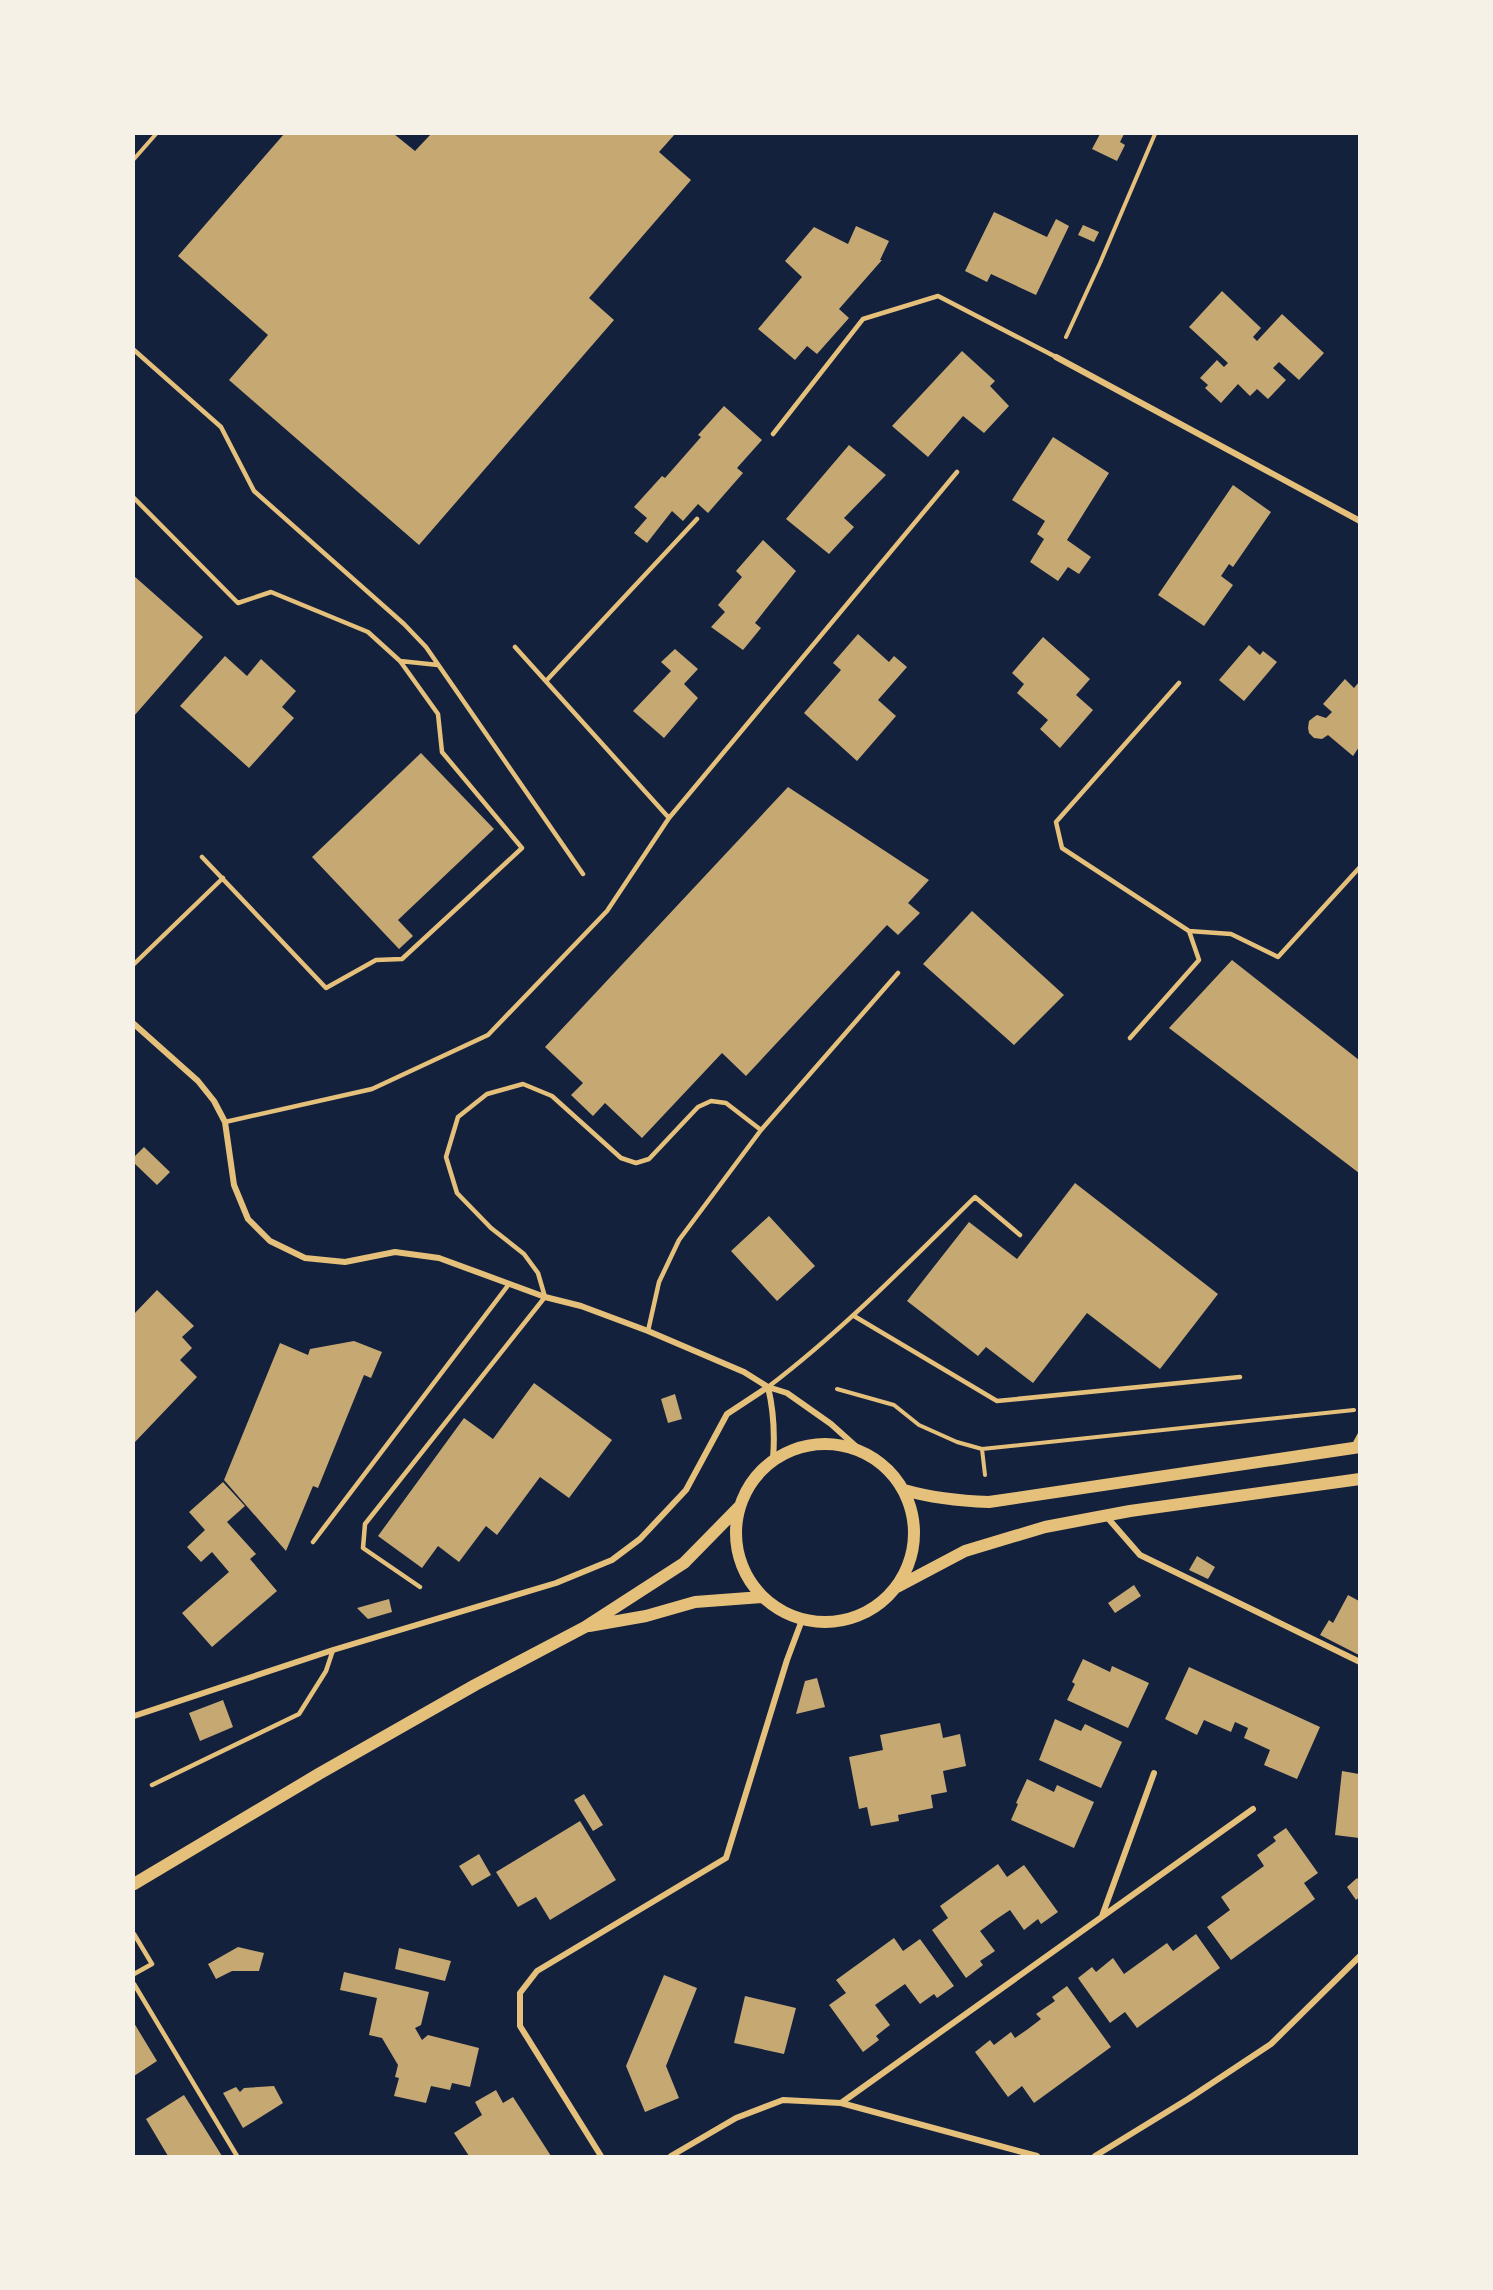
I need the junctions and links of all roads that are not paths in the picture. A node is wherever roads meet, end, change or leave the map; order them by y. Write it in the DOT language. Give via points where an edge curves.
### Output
graph roads {
  1 [pos="134,350"];
  2 [pos="1056,357"];
  3 [pos="773,434"];
  4 [pos="957,472"];
  5 [pos="134,498"];
  6 [pos="698,519"];
  7 [pos="1359,521"];
  8 [pos="515,647"];
  9 [pos="400,662"];
  10 [pos="438,665"];
  11 [pos="546,681"];
  12 [pos="1179,683"];
  13 [pos="669,819"];
  14 [pos="202,857"];
  15 [pos="1359,867"];
  16 [pos="583,874"];
  17 [pos="223,878"];
  18 [pos="1189,931"];
  19 [pos="134,964"];
  20 [pos="898,973"];
  21 [pos="134,1024"];
  22 [pos="1130,1038"];
  23 [pos="225,1122"];
  24 [pos="760,1130"];
  25 [pos="1020,1235"];
  26 [pos="509,1284"];
  27 [pos="545,1297"];
  28 [pos="854,1316"];
  29 [pos="648,1331"];
  30 [pos="1240,1377"];
  31 [pos="768,1387"];
  32 [pos="1359,1434"];
  33 [pos="1356,1448"];
  34 [pos="861,1450"];
  35 [pos="773,1459"];
  36 [pos="1359,1479"];
  37 [pos="904,1490"];
  38 [pos="739,1507"];
  39 [pos="1106,1516"];
  40 [pos="313,1542"];
  41 [pos="420,1587"];
  42 [pos="897,1587"];
  43 [pos="762,1597"];
  44 [pos="802,1620"];
  45 [pos="585,1627"];
  46 [pos="333,1650"];
  47 [pos="1359,1662"];
  48 [pos="134,1716"];
  49 [pos="1154,1773"];
  50 [pos="152,1785"];
  51 [pos="1253,1809"];
  52 [pos="134,1884"];
  53 [pos="1102,1917"];
  54 [pos="134,1934"];
  55 [pos="1359,1956"];
  56 [pos="134,1974"];
  57 [pos="134,1984"];
  58 [pos="841,2103"];
  59 [pos="237,2157"];
  60 [pos="601,2157"];
  61 [pos="671,2157"];
  62 [pos="1037,2157"];
  63 [pos="1095,2157"];
  1 -- 10 [label="lane" via="221,427 254,491 404,624"];
  2 -- 3 [label="lane" via="938,296 863,319"];
  2 -- 7 [label="street"];
  4 -- 13 [label="lane"];
  5 -- 9 [label="lane" via="238,603 271,592 368,632"];
  6 -- 11 [label="lane"];
  8 -- 11 [label="lane"];
  9 -- 10 [label="lane"];
  9 -- 17 [label="lane" via="438,714 442,752 522,848 402,959 376,960 326,988"];
  10 -- 16 [label="lane"];
  11 -- 13 [label="lane"];
  12 -- 18 [label="lane" via="1056,822 1062,848"];
  13 -- 23 [label="lane" via="607,911 488,1035 372,1089"];
  14 -- 17 [label="lane"];
  15 -- 18 [label="lane" via="1278,957 1232,934"];
  17 -- 19 [label="lane"];
  18 -- 22 [label="lane" via="1199,960"];
  20 -- 24 [label="lane"];
  21 -- 23 [label="street" via="198,1081"];
  23 -- 26 [label="street" via="234,1185 248,1219 270,1241 305,1258 345,1262 395,1252 439,1258"];
  24 -- 27 [label="lane" via="726,1103 711,1101 698,1107 649,1159 636,1163 621,1158 552,1096 523,1084 487,1094 458,1117 446,1157 457,1192 490,1228 524,1254 538,1273"];
  24 -- 29 [label="lane" via="680,1240 659,1282"];
  25 -- 28 [label="lane" via="975,1197"];
  26 -- 27 [label="street"];
  26 -- 40 [label="lane"];
  27 -- 29 [label="street"];
  27 -- 41 [label="lane" via="364,1524 363,1548"];
  28 -- 30 [label="lane" via="997,1401"];
  28 -- 31 [label="lane"];
  29 -- 31 [label="street" via="744,1372"];
  31 -- 34 [label="street" via="800,1401"];
  31 -- 35 [label="street" via="774,1418"];
  31 -- 46 [label="street" via="727,1414 686,1490 640,1539 612,1560 556,1583"];
  32 -- 33 [label="lane"];
  33 -- 37 [label="main road" via="989,1502 960,1502"];
  34 -- 35 [label="main road" via="831,1443 800,1446"];
  34 -- 37 [label="main road" via="893,1473"];
  35 -- 38 [label="main road" via="758,1472"];
  36 -- 39 [label="main road"];
  37 -- 42 [label="main road" via="913,1514 915,1540 910,1565"];
  38 -- 43 [label="main road" via="735,1531 738,1555 747,1578"];
  38 -- 45 [label="main road" via="684,1563"];
  39 -- 42 [label="main road" via="994,1541 965,1551"];
  39 -- 47 [label="street" via="1140,1555"];
  42 -- 44 [label="main road" via="878,1606 854,1618 828,1623"];
  43 -- 44 [label="main road" via="780,1611"];
  43 -- 45 [label="main road" via="695,1602"];
  44 -- 60 [label="street" via="726,1857 537,1971 520,1993 520,2026"];
  45 -- 52 [label="main road" via="316,1775"];
  46 -- 48 [label="street"];
  46 -- 50 [label="lane" via="326,1671 299,1714"];
  49 -- 53 [label="street"];
  51 -- 53 [label="street"];
  53 -- 58 [label="street"];
  54 -- 56 [label="lane" via="152,1964"];
  55 -- 63 [label="street" via="1271,2044"];
  57 -- 59 [label="lane"];
  58 -- 61 [label="street" via="783,2100 736,2118"];
  58 -- 62 [label="street"];
}
